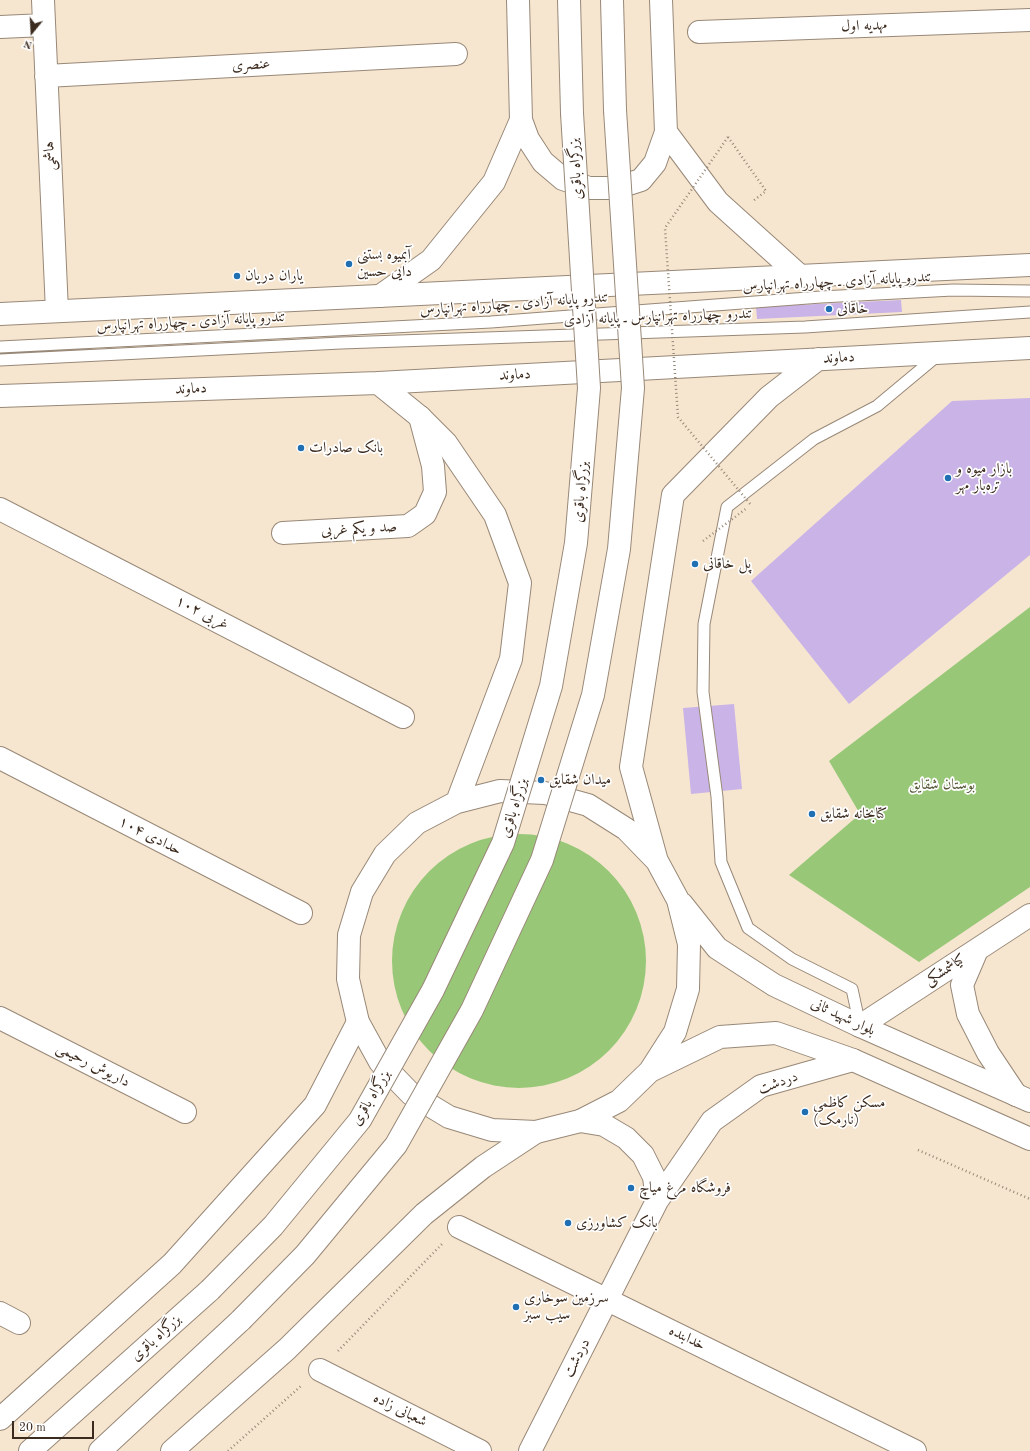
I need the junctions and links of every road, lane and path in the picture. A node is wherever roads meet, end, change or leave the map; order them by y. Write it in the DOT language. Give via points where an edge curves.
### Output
graph roads {
  1 [pos="42,0"];
  2 [pos="518,0"];
  3 [pos="569,0"];
  4 [pos="612,0"];
  5 [pos="661,0"];
  6 [pos="1030,20"];
  7 [pos="44,25"];
  8 [pos="0,27"];
  9 [pos="699,32"];
  10 [pos="456,54"];
  11 [pos="46,76"];
  12 [pos="521,120"];
  13 [pos="666,132"];
  14 [pos="766,191"];
  15 [pos="1030,265"];
  16 [pos="800,276"];
  17 [pos="1030,291"];
  18 [pos="380,296"];
  19 [pos="58,311"];
  20 [pos="1030,312"];
  21 [pos="0,314"];
  22 [pos="0,347"];
  23 [pos="1030,348"];
  24 [pos="942,352"];
  25 [pos="818,358"];
  26 [pos="0,360"];
  27 [pos="378,383"];
  28 [pos="0,396"];
  29 [pos="420,417"];
  30 [pos="751,505"];
  31 [pos="747,508"];
  32 [pos="0,509"];
  33 [pos="283,533"];
  34 [pos="703,541"];
  35 [pos="403,717"];
  36 [pos="0,758"];
  37 [pos="456,802"];
  38 [pos="657,861"];
  39 [pos="678,900"];
  40 [pos="301,913"];
  41 [pos="1030,915"];
  42 [pos="976,950"];
  43 [pos="0,1018"];
  44 [pos="358,1022"];
  45 [pos="860,1026"];
  46 [pos="853,1060"];
  47 [pos="650,1071"];
  48 [pos="1023,1098"];
  49 [pos="185,1112"];
  50 [pos="580,1121"];
  51 [pos="536,1132"];
  52 [pos="1030,1139"];
  53 [pos="918,1150"];
  54 [pos="1030,1199"];
  55 [pos="657,1201"];
  56 [pos="459,1227"];
  57 [pos="607,1299"];
  58 [pos="0,1313"];
  59 [pos="19,1323"];
  60 [pos="320,1370"];
  61 [pos="0,1419"];
  62 [pos="30,1451"];
  63 [pos="100,1451"];
  64 [pos="172,1451"];
  65 [pos="228,1451"];
  66 [pos="480,1451"];
  67 [pos="530,1451"];
  68 [pos="914,1451"];
  1 -- 7 [label="main road, هاشمی"];
  2 -- 12 [label="main road"];
  3 -- 62 [label="main road, بزرگراه باقری, bridge" via="572,113 589,388 576,543 551,686 503,844 433,990 360,1120 274,1226 210,1290"];
  4 -- 63 [label="main road, bridge" via="615,110 633,388 619,549 591,703 542,860 472,1010 396,1145 306,1255 241,1320"];
  5 -- 13 [label="main road"];
  6 -- 9 [label="main road, مهدیه اول"];
  7 -- 8 [label="main road"];
  7 -- 11 [label="main road, هاشمی"];
  10 -- 11 [label="main road, عنصری"];
  11 -- 19 [label="main road, هاشمی"];
  12 -- 13 [label="main road" via="528,139 542,162 563,179 589,188 616,188 641,180 656,163"];
  12 -- 18 [label="main road" via="494,182 431,260"];
  13 -- 16 [label="main road" via="718,202"];
  14 -- 30 [label="path, bridge" via="728,137 665,228 678,418"];
  15 -- 16 [label="main road"];
  16 -- 18 [label="main road"];
  17 -- 22 [label="lane, تندرو پایانه آزادی ـ چهارراه تهرانپارس" via="953,290 820,297 491,322"];
  18 -- 19 [label="main road"];
  19 -- 21 [label="main road"];
  20 -- 26 [label="lane, تندرو چهارراه تهرانپارس ـ پایانه آزادی" via="805,327 341,343"];
  23 -- 24 [label="main road, دماوند"];
  24 -- 25 [label="main road, دماوند"];
  24 -- 45 [label="lane" via="877,406 814,439 727,508 704,624 703,692 717,797 721,862 748,928 792,959 852,989"];
  25 -- 27 [label="main road, دماوند"];
  25 -- 38 [label="main road" via="769,397 673,496 632,767"];
  27 -- 28 [label="main road, دماوند"];
  27 -- 29 [label="main road"];
  29 -- 33 [label="main road, صد و یکم غربی" via="433,466 434,492 425,514 408,526"];
  29 -- 37 [label="main road" via="446,443 495,514 520,583 511,659"];
  31 -- 34 [label="path, bridge"];
  32 -- 35 [label="main road, ۱۰۲ غربی"];
  36 -- 40 [label="main road, حدادی ۱۰۴"];
  37 -- 38 [label="main road" via="500,792 545,793 588,805 626,829"];
  37 -- 44 [label="main road" via="417,823 385,854 362,892 349,935 348,979"];
  38 -- 39 [label="main road"];
  39 -- 45 [label="main road, بلوار شهید ثانی" via="717,948 774,985"];
  39 -- 47 [label="main road" via="689,944 688,989 674,1032"];
  41 -- 42 [label="main road, کیاشمشکی"];
  42 -- 45 [label="main road, کیاشمشکی"];
  42 -- 48 [label="main road" via="962,985 968,1014 988,1053"];
  43 -- 49 [label="main road, داریوش رحیمی"];
  44 -- 51 [label="main road" via="380,1062 410,1094 449,1118 492,1130"];
  44 -- 61 [label="main road" via="315,1106 178,1258"];
  45 -- 48 [label="main road, بلوار شهید ثانی"];
  46 -- 47 [label="main road" via="776,1033 720,1037"];
  46 -- 52 [label="main road"];
  46 -- 55 [label="main road, دردشت" via="761,1086 755,1090 712,1121"];
  47 -- 50 [label="main road" via="618,1100"];
  50 -- 51 [label="main road"];
  50 -- 55 [label="main road" via="604,1126 626,1138 643,1155 654,1177"];
  51 -- 64 [label="main road" via="482,1167 424,1214 287,1349"];
  53 -- 54 [label="path"];
  55 -- 57 [label="main road, دردشت"];
  56 -- 57 [label="main road, خدابنده"];
  56 -- 60 [label="path"];
  57 -- 67 [label="main road, دردشت"];
  57 -- 68 [label="main road, خدابنده"];
  58 -- 59 [label="main road"];
  60 -- 65 [label="path"];
  60 -- 66 [label="main road, شعبانی زاده"];
}
